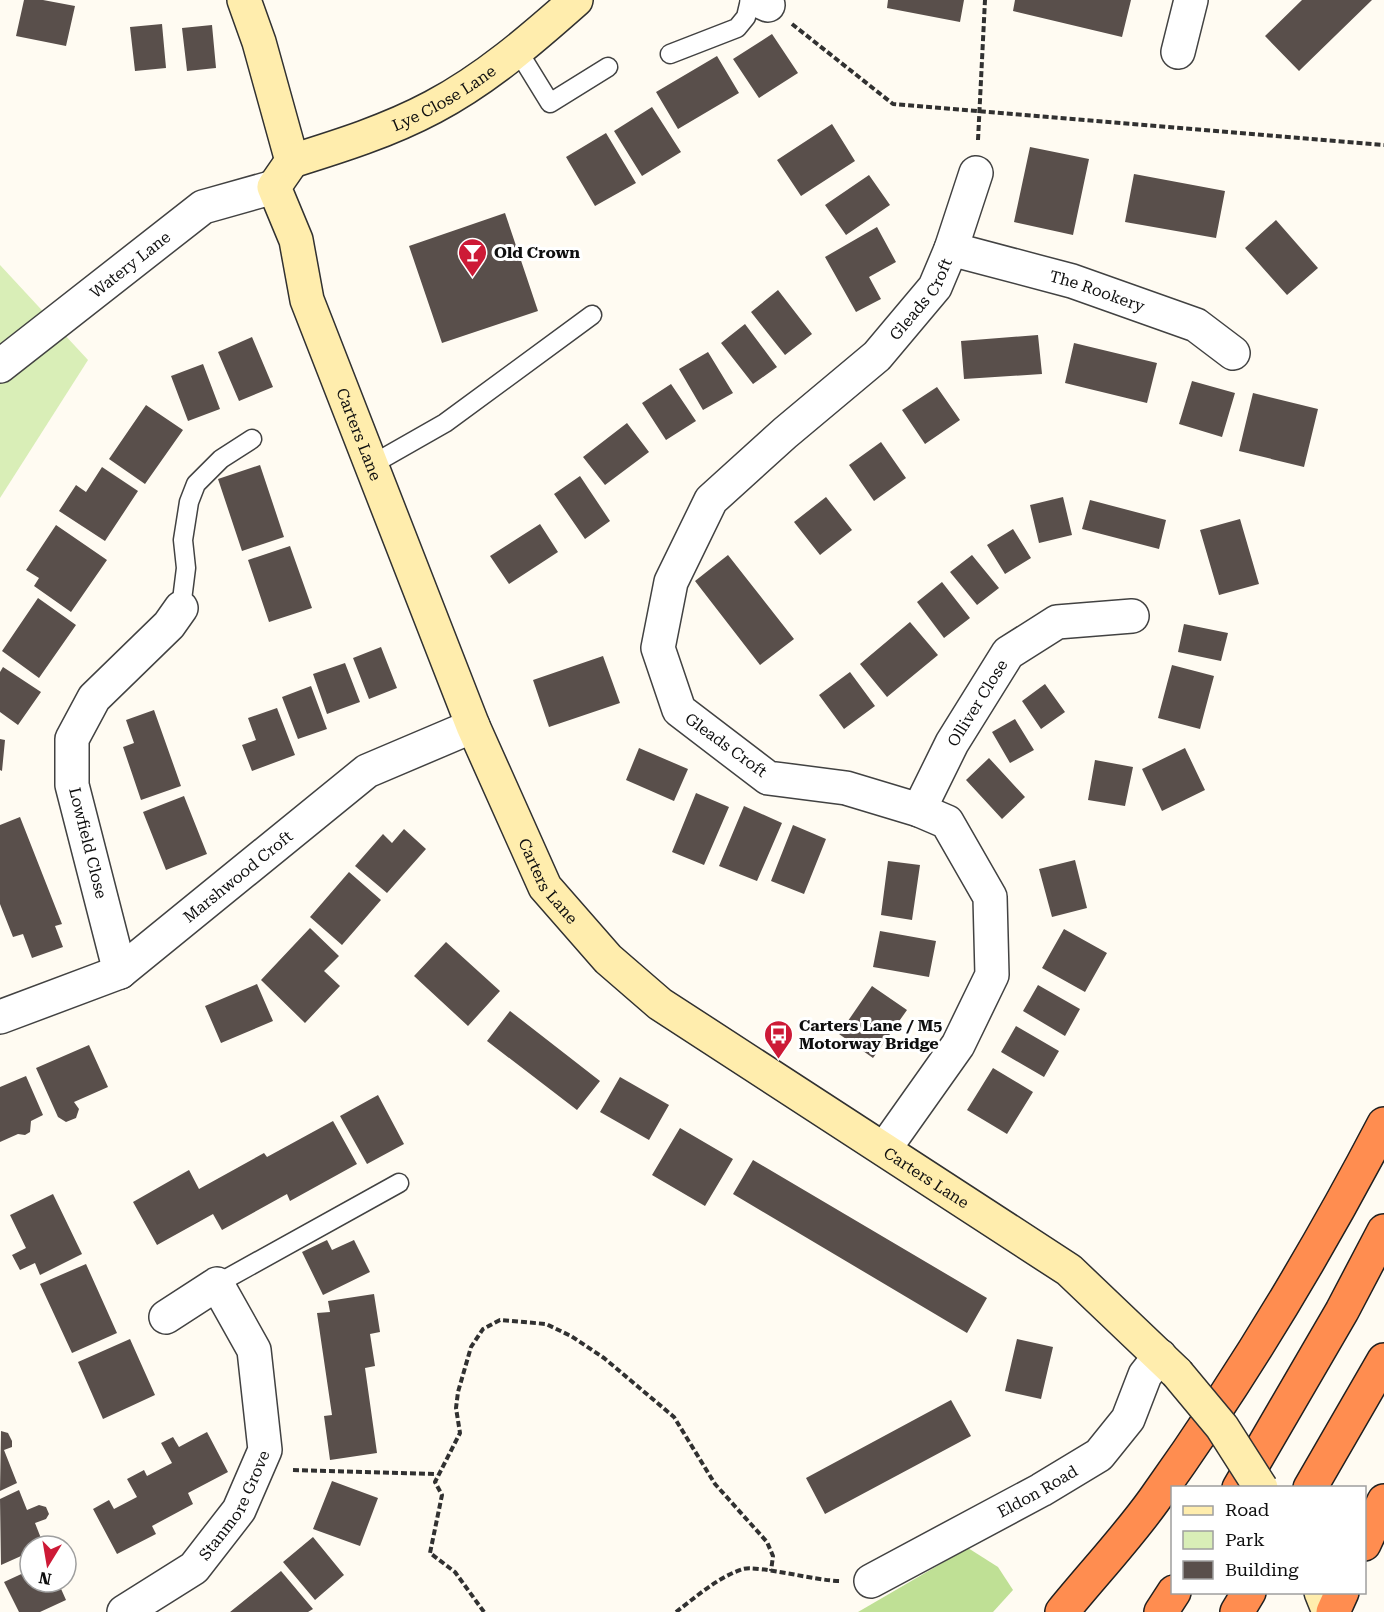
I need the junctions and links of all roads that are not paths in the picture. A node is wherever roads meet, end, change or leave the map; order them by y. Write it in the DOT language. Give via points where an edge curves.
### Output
graph roads {
  1 [pos="244,0"];
  2 [pos="576,0"];
  3 [pos="1191,0"];
  4 [pos="758,2"];
  5 [pos="518,51"];
  6 [pos="1178,52"];
  7 [pos="670,54"];
  8 [pos="608,67"];
  9 [pos="976,173"];
  10 [pos="283,174"];
  11 [pos="951,249"];
  12 [pos="592,315"];
  13 [pos="1233,354"];
  14 [pos="0,366"];
  15 [pos="252,439"];
  16 [pos="373,464"];
  17 [pos="181,608"];
  18 [pos="1132,616"];
  19 [pos="473,726"];
  20 [pos="919,810"];
  21 [pos="120,972"];
  22 [pos="0,1017"];
  23 [pos="1384,1124"];
  24 [pos="885,1148"];
  25 [pos="399,1183"];
  26 [pos="1384,1231"];
  27 [pos="217,1284"];
  28 [pos="166,1317"];
  29 [pos="1384,1360"];
  30 [pos="1168,1364"];
  31 [pos="1240,1486"];
  32 [pos="1260,1486"];
  33 [pos="1311,1486"];
  34 [pos="1384,1501"];
  35 [pos="1366,1542"];
  36 [pos="871,1581"];
  37 [pos="1173,1594"];
  38 [pos="1248,1594"];
  39 [pos="1321,1594"];
  40 [pos="1341,1594"];
  41 [pos="124,1612"];
  42 [pos="1062,1612"];
  43 [pos="1161,1612"];
  44 [pos="1237,1612"];
  45 [pos="1331,1612"];
  1 -- 10 [label="street, Carters Lane" via="259,42"];
  2 -- 5 [label="street, Lye Close Lane"];
  3 -- 6 [label="street"];
  4 -- 7 [label="lane" via="737,28"];
  5 -- 8 [label="lane" via="549,103"];
  5 -- 10 [label="street, Lye Close Lane" via="434,107"];
  9 -- 11 [label="street, Gleads Croft"];
  10 -- 14 [label="street, Watery Lane" via="203,207"];
  10 -- 16 [label="street, Carters Lane" via="307,300"];
  11 -- 13 [label="street, The Rookery" via="1072,281 1196,326"];
  11 -- 20 [label="street, Gleads Croft" via="935,286 877,356 711,500 671,582 658,648 679,710 768,778 846,788"];
  12 -- 16 [label="lane" via="445,423"];
  15 -- 17 [label="lane" via="221,459 196,484 183,540 186,568"];
  16 -- 19 [label="street, Carters Lane"];
  17 -- 21 [label="street, Lowfield Close" via="169,625 94,698 72,739 72,785"];
  18 -- 20 [label="street, Olliver Close" via="1057,622 1008,652 952,743"];
  19 -- 21 [label="street, Marshwood Croft" via="368,771"];
  19 -- 24 [label="street, Carters Lane" via="545,887 608,959 660,1004"];
  20 -- 24 [label="street, Gleads Croft" via="947,822 990,897 992,975 958,1045"];
  21 -- 22 [label="street, Marshwood Croft"];
  23 -- 42 [label="highway" via="1349,1192 1240,1375 1153,1502"];
  24 -- 30 [label="street, Carters Lane" via="1069,1270"];
  25 -- 27 [label="lane"];
  26 -- 31 [label="highway"];
  27 -- 28 [label="street"];
  27 -- 41 [label="street, Stanmore Grove" via="254,1350 265,1450 239,1510 194,1568"];
  29 -- 33 [label="highway"];
  30 -- 32 [label="street, Carters Lane, bridge" via="1222,1427"];
  30 -- 36 [label="street, Eldon Road" via="1145,1375 1128,1419 1099,1455"];
  34 -- 35 [label="highway"];
  37 -- 43 [label="highway"];
  38 -- 44 [label="highway"];
  39 -- 45 [label="street"];
  40 -- 45 [label="highway"];
}
